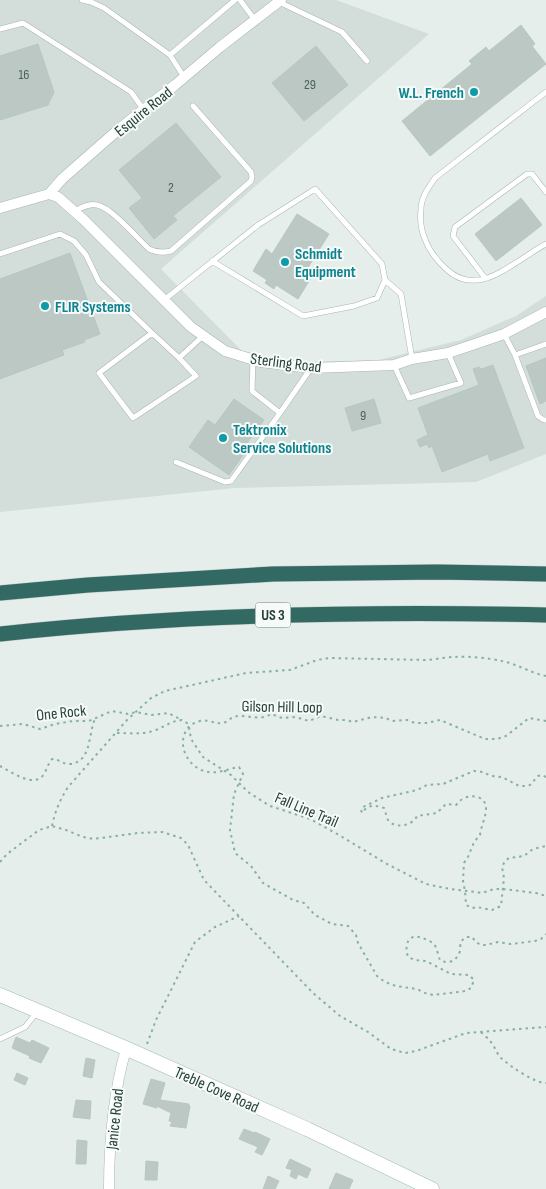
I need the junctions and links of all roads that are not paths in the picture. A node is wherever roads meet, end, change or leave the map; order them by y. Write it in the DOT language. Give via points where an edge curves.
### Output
graph roads {
  1 [pos="82,0"];
  2 [pos="235,0"];
  3 [pos="240,0"];
  4 [pos="280,1"];
  5 [pos="255,20"];
  6 [pos="0,29"];
  7 [pos="170,55"];
  8 [pos="367,61"];
  9 [pos="184,77"];
  10 [pos="546,92"];
  11 [pos="193,106"];
  12 [pos="144,110"];
  13 [pos="546,192"];
  14 [pos="49,194"];
  15 [pos="0,208"];
  16 [pos="74,211"];
  17 [pos="546,244"];
  18 [pos="0,254"];
  19 [pos="212,261"];
  20 [pos="485,278"];
  21 [pos="385,280"];
  22 [pos="164,300"];
  23 [pos="546,312"];
  24 [pos="152,333"];
  25 [pos="504,334"];
  26 [pos="204,336"];
  27 [pos="546,344"];
  28 [pos="448,353"];
  29 [pos="515,355"];
  30 [pos="180,358"];
  31 [pos="412,359"];
  32 [pos="254,360"];
  33 [pos="394,365"];
  34 [pos="312,368"];
  35 [pos="280,413"];
  36 [pos="546,420"];
  37 [pos="176,462"];
  38 [pos="546,574"];
  39 [pos="0,593"];
  40 [pos="546,615"];
  41 [pos="24,632"];
  42 [pos="0,634"];
  43 [pos="0,639"];
  44 [pos="0,995"];
  45 [pos="38,1011"];
  46 [pos="0,1039"];
  47 [pos="126,1049"];
  48 [pos="109,1189"];
  49 [pos="432,1189"];
  1 -- 7 [label="lane" via="104,8"];
  2 -- 7 [label="lane"];
  3 -- 5 [label="lane"];
  4 -- 5 [label="street, Esquire Road"];
  4 -- 8 [label="lane" via="342,32"];
  5 -- 9 [label="street, Esquire Road"];
  6 -- 12 [label="lane" via="23,23 131,92"];
  7 -- 9 [label="lane"];
  9 -- 12 [label="street, Esquire Road"];
  10 -- 20 [label="lane" via="435,178 422,200 422,228 434,255 455,276 464,280"];
  11 -- 16 [label="lane" via="251,172 252,178 172,251 160,253 149,249 104,208 88,205"];
  12 -- 14 [label="street, Esquire Road" via="62,179"];
  13 -- 20 [label="lane" via="532,174 527,174 455,227 453,236"];
  14 -- 15 [label="street"];
  14 -- 16 [label="street, Sterling Road" via="58,197"];
  16 -- 22 [label="street, Sterling Road"];
  17 -- 20 [label="lane"];
  18 -- 24 [label="lane" via="60,234 74,241 86,255 99,282"];
  19 -- 21 [label="lane" via="303,316 354,306 376,298"];
  19 -- 21 [label="lane" via="258,225 315,189 382,264"];
  19 -- 22 [label="lane"];
  21 -- 31 [label="lane" via="401,294"];
  22 -- 26 [label="street, Sterling Road"];
  23 -- 25 [label="street, Sterling Road"];
  24 -- 30 [label="lane"];
  24 -- 30 [label="lane" via="99,373 133,418 196,376"];
  25 -- 28 [label="street, Sterling Road"];
  25 -- 29 [label="lane"];
  26 -- 30 [label="lane"];
  26 -- 32 [label="street, Sterling Road" via="225,351"];
  27 -- 29 [label="lane"];
  28 -- 31 [label="street, Sterling Road"];
  28 -- 33 [label="lane" via="461,383 409,398"];
  29 -- 36 [label="lane" via="538,416"];
  31 -- 33 [label="street, Sterling Road"];
  32 -- 34 [label="street, Sterling Road"];
  32 -- 35 [label="lane" via="252,391"];
  33 -- 34 [label="street, Sterling Road"];
  34 -- 35 [label="lane"];
  35 -- 37 [label="lane" via="231,481 225,482"];
  38 -- 39 [label="highway" via="273,574"];
  40 -- 41 [label="highway, US 3" via="347,613 248,616"];
  41 -- 42 [label="highway, US 3"];
  41 -- 43 [label="highway"];
  44 -- 45 [label="main road, Treble Cove Road"];
  45 -- 46 [label="lane" via="24,1027"];
  45 -- 47 [label="main road, Treble Cove Road"];
  47 -- 48 [label="street, Janice Road" via="115,1102"];
  47 -- 49 [label="main road, Treble Cove Road" via="307,1129"];
}
